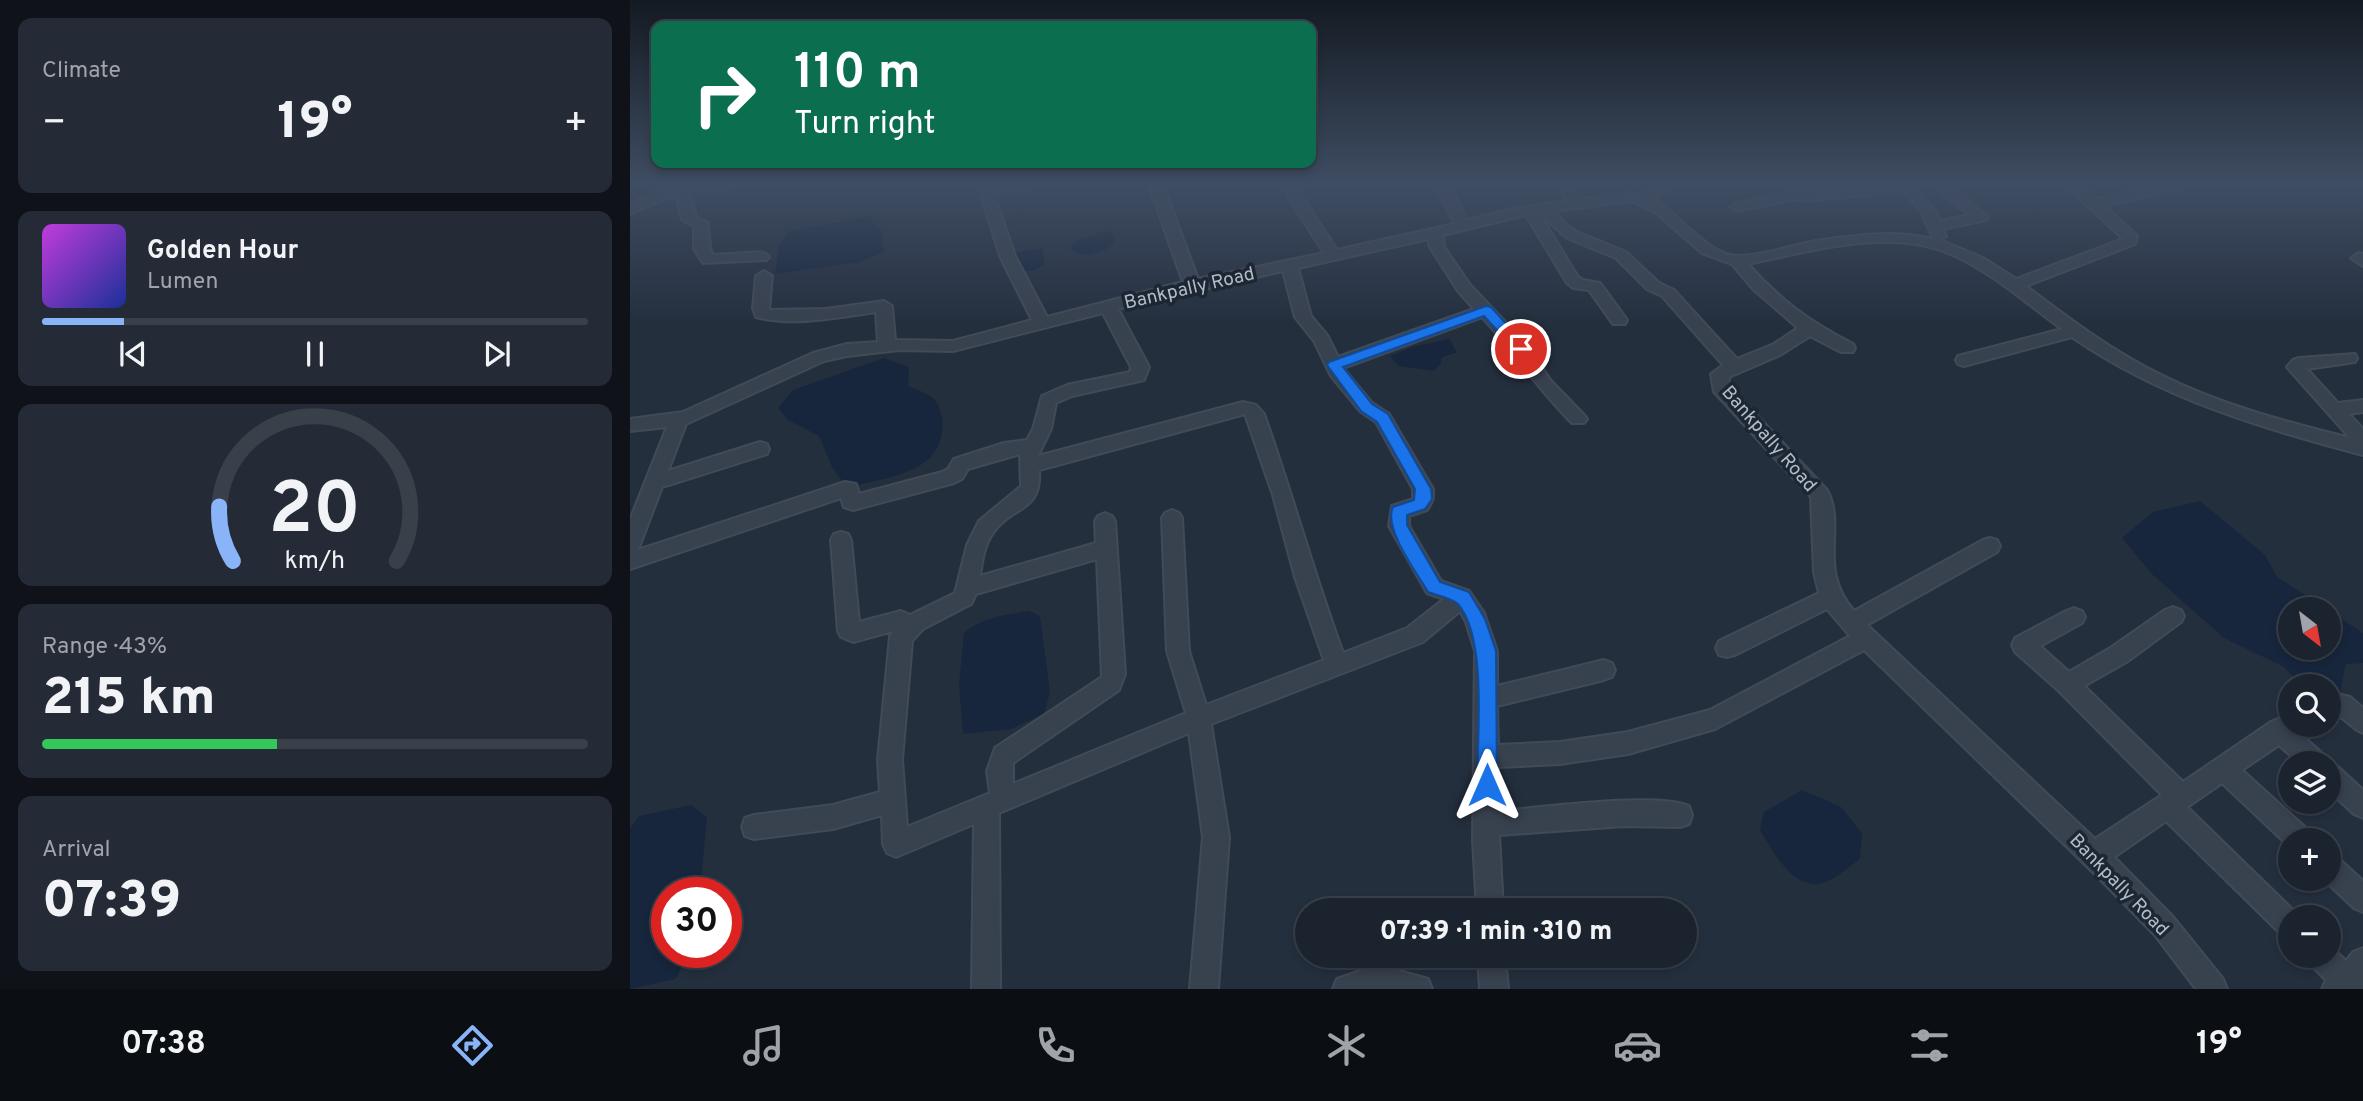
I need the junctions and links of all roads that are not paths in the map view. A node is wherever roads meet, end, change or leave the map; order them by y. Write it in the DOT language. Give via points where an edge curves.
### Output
graph roads {
  1 [pos="701,231"];
  2 [pos="998,231"];
  3 [pos="1173,231"];
  4 [pos="1318,231"];
  5 [pos="1443,231"];
  6 [pos="1548,231"];
  7 [pos="1566,231"];
  8 [pos="1683,231"];
  9 [pos="1937,231"];
  10 [pos="2126,231"];
  11 [pos="1436,233"];
  12 [pos="1941,245"];
  13 [pos="1333,254"];
  14 [pos="761,257"];
  15 [pos="1737,261"];
  16 [pos="1289,264"];
  17 [pos="764,276"];
  18 [pos="1192,285"];
  19 [pos="2015,285"];
  20 [pos="1108,306"];
  21 [pos="1486,310"];
  22 [pos="1619,320"];
  23 [pos="1042,323"];
  24 [pos="1808,328"];
  25 [pos="2075,331"];
  26 [pos="887,346"];
  27 [pos="1847,348"];
  28 [pos="2349,358"];
  29 [pos="1964,360"];
  30 [pos="1334,365"];
  31 [pos="1733,365"];
  32 [pos="2363,406"];
  33 [pos="2334,410"];
  34 [pos="679,419"];
  35 [pos="1578,419"];
  36 [pos="630,425"];
  37 [pos="2363,440"];
  38 [pos="760,449"];
  39 [pos="2363,449"];
  40 [pos="1032,455"];
  41 [pos="655,482"];
  42 [pos="1172,519"];
  43 [pos="1105,522"];
  44 [pos="634,525"];
  45 [pos="841,540"];
  46 [pos="630,546"];
  47 [pos="1990,546"];
  48 [pos="1107,548"];
  49 [pos="630,561"];
  50 [pos="967,588"];
  51 [pos="1462,597"];
  52 [pos="1831,597"];
  53 [pos="2173,616"];
  54 [pos="2074,617"];
  55 [pos="909,628"];
  56 [pos="1858,631"];
  57 [pos="1727,648"];
  58 [pos="1336,664"];
  59 [pos="1604,670"];
  60 [pos="2067,684"];
  61 [pos="1487,698"];
  62 [pos="2341,704"];
  63 [pos="1199,718"];
  64 [pos="2363,722"];
  65 [pos="2278,732"];
  66 [pos="2294,737"];
  67 [pos="2306,751"];
  68 [pos="1488,756"];
  69 [pos="2223,768"];
  70 [pos="2341,786"];
  71 [pos="893,800"];
  72 [pos="2174,801"];
  73 [pos="995,802"];
  74 [pos="2363,806"];
  75 [pos="1680,815"];
  76 [pos="1486,824"];
  77 [pos="754,827"];
  78 [pos="2287,828"];
  79 [pos="2094,855"];
  80 [pos="2341,878"];
  81 [pos="1489,898"];
  82 [pos="2363,899"];
  83 [pos="2278,912"];
  84 [pos="1493,968"];
  85 [pos="2336,968"];
  86 [pos="2350,980"];
  87 [pos="986,989"];
  88 [pos="1204,989"];
  89 [pos="1347,989"];
  90 [pos="1418,989"];
  91 [pos="1494,989"];
  92 [pos="2213,989"];
  1 -- 14 [label="street" via="708,260"];
  2 -- 23 [label="street" via="1006,259"];
  3 -- 18 [label="street"];
  4 -- 13 [label="street"];
  5 -- 11 [label="street, Bankpally Road"];
  6 -- 22 [label="street" via="1572,280 1594,286"];
  7 -- 31 [label="street" via="1621,255 1653,286 1668,293"];
  8 -- 15 [label="street" via="1721,259"];
  9 -- 12 [label="street"];
  10 -- 19 [label="street" via="2130,241"];
  11 -- 13 [label="street, Bankpally Road"];
  11 -- 21 [label="street" via="1437,247 1448,264"];
  12 -- 15 [label="street" via="1911,239 1867,239"];
  12 -- 19 [label="street"];
  13 -- 16 [label="street, Bankpally Road"];
  15 -- 24 [label="street"];
  16 -- 18 [label="street, Bankpally Road"];
  16 -- 30 [label="street" via="1303,317 1321,338"];
  17 -- 26 [label="street" via="761,308 769,315 884,306"];
  18 -- 20 [label="street, Bankpally Road"];
  19 -- 25 [label="street"];
  20 -- 23 [label="street, Bankpally Road"];
  20 -- 40 [label="street" via="1140,372 1134,378 1054,396 1045,405"];
  21 -- 30 [label="street"];
  21 -- 35 [label="street"];
  23 -- 26 [label="street, Bankpally Road" via="953,346"];
  24 -- 27 [label="street"];
  24 -- 31 [label="street, Bankpally Road" via="1790,344"];
  25 -- 29 [label="street"];
  25 -- 39 [label="street" via="2171,388"];
  26 -- 34 [label="street, Bankpally Road" via="819,358"];
  28 -- 33 [label="street" via="2295,367"];
  30 -- 51 [label="street" via="1366,407 1383,418 1423,489 1420,505 1399,512 1399,526 1434,587"];
  31 -- 52 [label="street, Bankpally Road" via="1720,374 1720,387 1820,495 1826,585"];
  32 -- 33 [label="street"];
  33 -- 37 [label="street"];
  34 -- 36 [label="street, Bankpally Road"];
  34 -- 41 [label="street"];
  38 -- 41 [label="street"];
  40 -- 49 [label="street" via="1004,450 961,464 956,474 947,478 853,503 845,489"];
  40 -- 50 [label="street" via="1033,480 1028,493 984,530"];
  40 -- 58 [label="street" via="1250,409 1283,495 1305,577"];
  41 -- 44 [label="street"];
  42 -- 63 [label="street" via="1178,651"];
  43 -- 48 [label="street"];
  44 -- 46 [label="street"];
  45 -- 55 [label="street" via="849,631 901,620"];
  47 -- 56 [label="street"];
  48 -- 50 [label="street"];
  48 -- 73 [label="street" via="1111,683 1003,756"];
  50 -- 55 [label="street" via="958,603"];
  51 -- 58 [label="street" via="1415,635"];
  51 -- 61 [label="street" via="1476,619 1486,651"];
  52 -- 56 [label="street, Bankpally Road"];
  52 -- 57 [label="street"];
  53 -- 60 [label="street"];
  54 -- 60 [label="street" via="2023,645"];
  55 -- 71 [label="street" via="901,637 890,760"];
  56 -- 68 [label="street" via="1715,719 1628,743 1560,753"];
  56 -- 79 [label="street, Bankpally Road"];
  58 -- 63 [label="street"];
  59 -- 61 [label="street"];
  60 -- 72 [label="street"];
  61 -- 68 [label="street"];
  62 -- 64 [label="street"];
  63 -- 73 [label="street"];
  63 -- 88 [label="street" via="1216,837"];
  65 -- 69 [label="street"];
  66 -- 67 [label="street"];
  68 -- 76 [label="street"];
  69 -- 72 [label="street"];
  69 -- 78 [label="street"];
  70 -- 74 [label="street"];
  71 -- 73 [label="street" via="895,844"];
  71 -- 77 [label="street" via="833,817"];
  72 -- 79 [label="street"];
  72 -- 83 [label="street"];
  73 -- 87 [label="street"];
  75 -- 76 [label="street" via="1624,814"];
  76 -- 81 [label="street"];
  79 -- 92 [label="street, Bankpally Road" via="2164,926"];
  80 -- 82 [label="street"];
  84 -- 91 [label="street"];
  85 -- 86 [label="street"];
  89 -- 90 [label="street" via="1378,979"];
}
